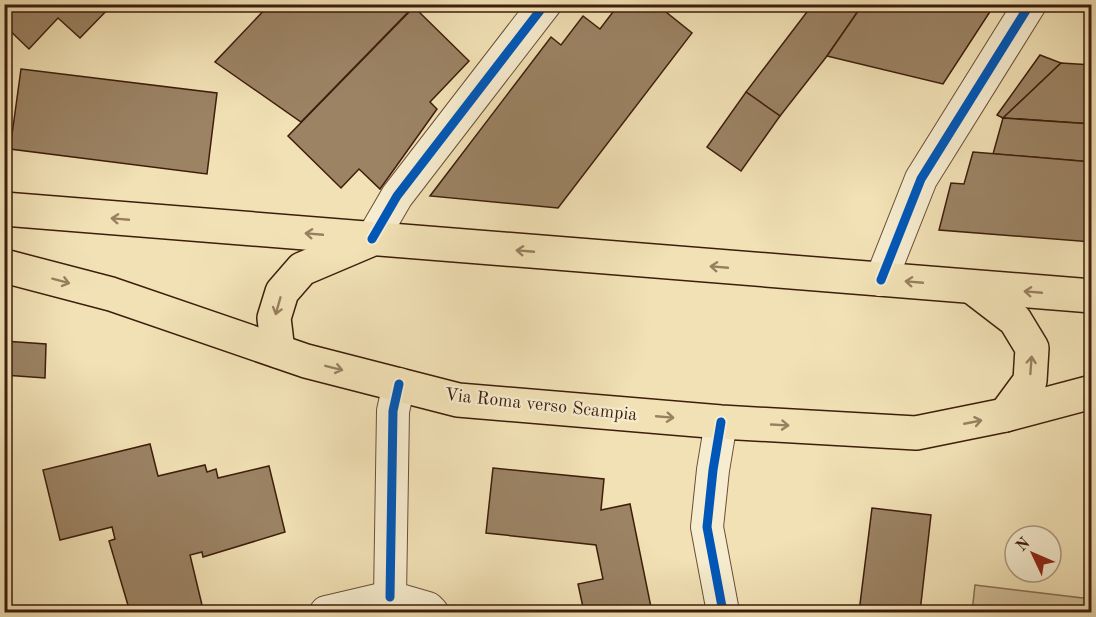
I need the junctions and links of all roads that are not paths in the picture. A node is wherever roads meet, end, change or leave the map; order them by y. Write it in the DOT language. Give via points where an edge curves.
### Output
graph roads {
  1 [pos="545,4"];
  2 [pos="1030,4"];
  3 [pos="4,209"];
  4 [pos="372,239"];
  5 [pos="4,266"];
  6 [pos="881,280"];
  7 [pos="972,287"];
  8 [pos="1092,296"];
  9 [pos="278,351"];
  10 [pos="399,384"];
  11 [pos="1092,392"];
  12 [pos="1005,415"];
  13 [pos="721,422"];
  14 [pos="390,597"];
  15 [pos="326,612"];
  16 [pos="432,612"];
  17 [pos="723,612"];
  1 -- 4 [label="street" via="397,196"];
  2 -- 6 [label="street" via="921,179"];
  4 -- 3 [label="main road, one-way"];
  6 -- 4 [label="main road, one-way"];
  4 -- 9 [label="main road, one-way" via="302,269 282,292 274,318"];
  5 -- 9 [label="main road, Via Roma verso Scampia, one-way" via="111,294"];
  7 -- 6 [label="main road, one-way"];
  8 -- 7 [label="main road, one-way"];
  12 -- 7 [label="main road, one-way" via="1030,381 1032,348 1015,320"];
  9 -- 10 [label="main road, Via Roma verso Scampia, one-way"];
  10 -- 13 [label="main road, Via Roma verso Scampia, one-way" via="458,400"];
  10 -- 14 [label="street" via="393,411"];
  11 -- 12 [label="main road, Via Roma verso Scampia"];
  13 -- 12 [label="main road, Via Roma verso Scampia, one-way" via="916,433"];
  13 -- 17 [label="street" via="706,527"];
  14 -- 15 [label="street"];
  14 -- 16 [label="street"];
}
